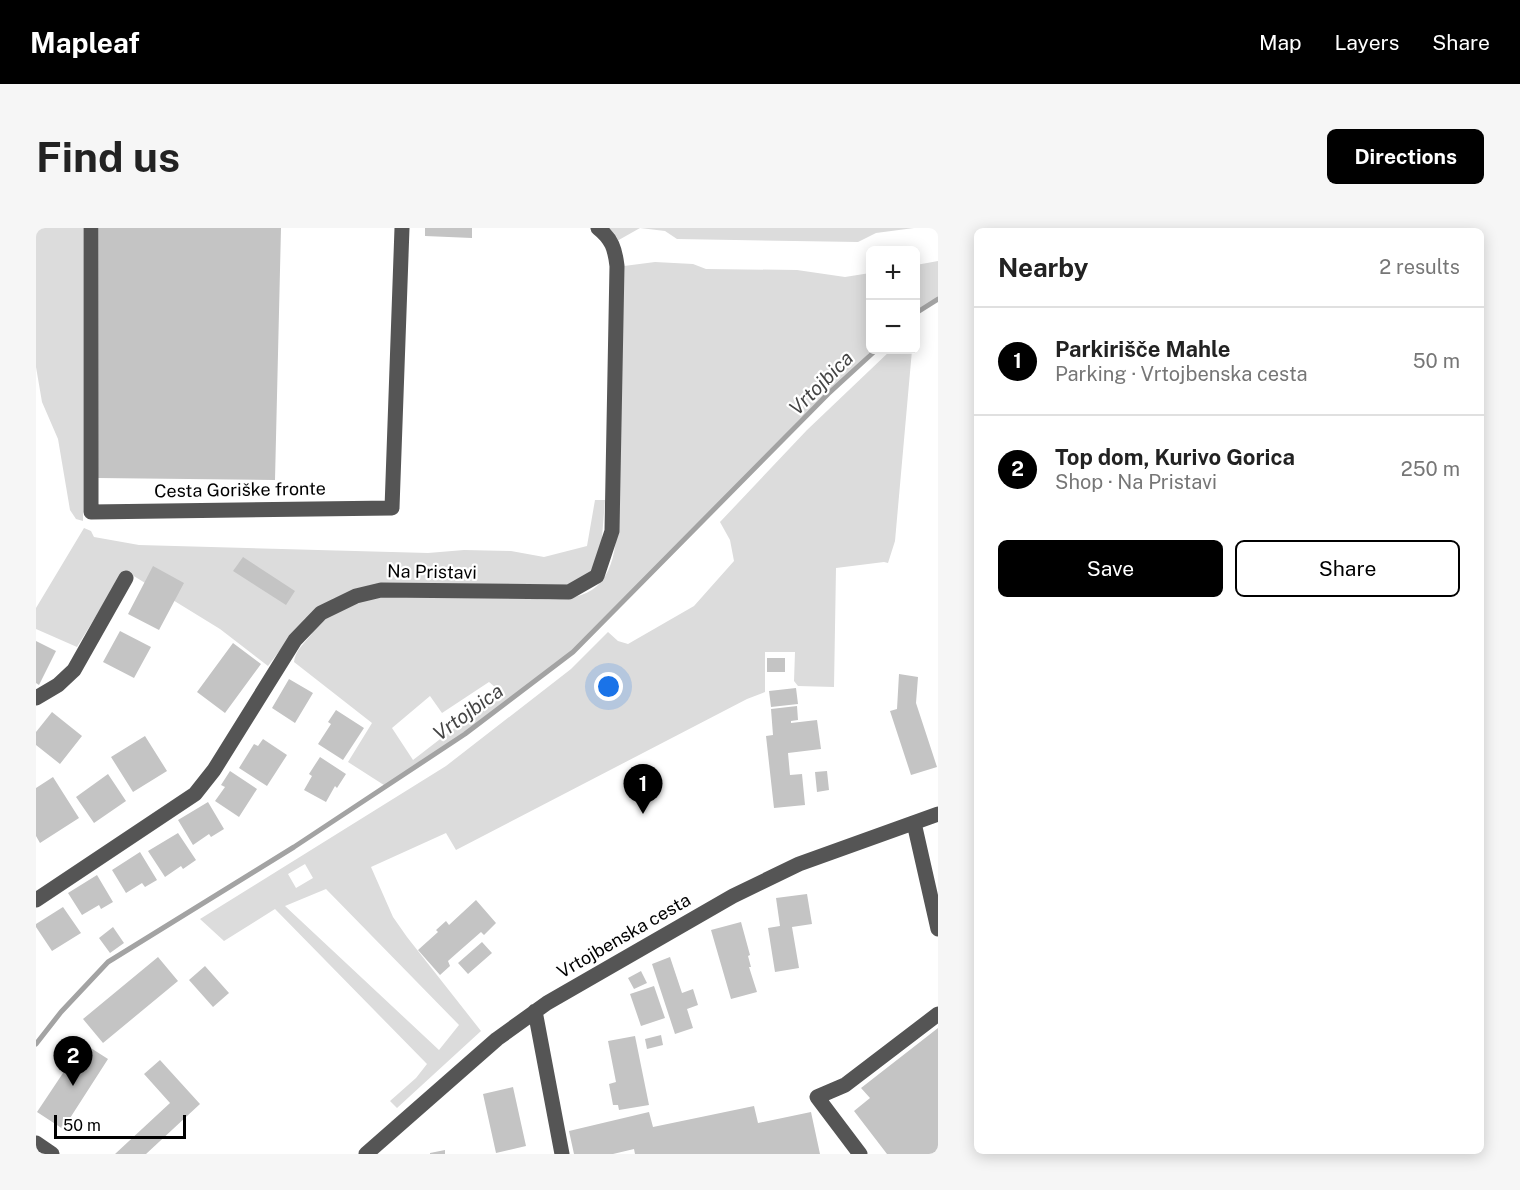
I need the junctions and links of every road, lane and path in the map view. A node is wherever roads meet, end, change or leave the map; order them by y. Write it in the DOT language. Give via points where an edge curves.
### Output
graph roads {
  1 [pos="91,228"];
  2 [pos="402,228"];
  3 [pos="598,228"];
  4 [pos="126,578"];
  5 [pos="36,698"];
  6 [pos="938,814"];
  7 [pos="914,823"];
  8 [pos="36,900"];
  9 [pos="938,928"];
  10 [pos="535,1011"];
  11 [pos="938,1014"];
  12 [pos="36,1143"];
  13 [pos="52,1154"];
  14 [pos="366,1154"];
  15 [pos="562,1154"];
  16 [pos="860,1154"];
  1 -- 2 [label="street, Cesta Goriške fronte" via="91,512 393,508"];
  3 -- 8 [label="street, Na Pristavi" via="615,247 617,266 612,531 597,576 569,592 381,590 356,596 321,613 295,640 195,794"];
  4 -- 5 [label="street" via="74,670"];
  6 -- 7 [label="street, Vrtojbenska cesta"];
  7 -- 9 [label="street"];
  7 -- 10 [label="street, Vrtojbenska cesta" via="799,864 733,896"];
  10 -- 14 [label="street, Vrtojbenska cesta"];
  10 -- 15 [label="street"];
  11 -- 16 [label="street" via="845,1084 817,1097"];
  12 -- 13 [label="street"];
}
